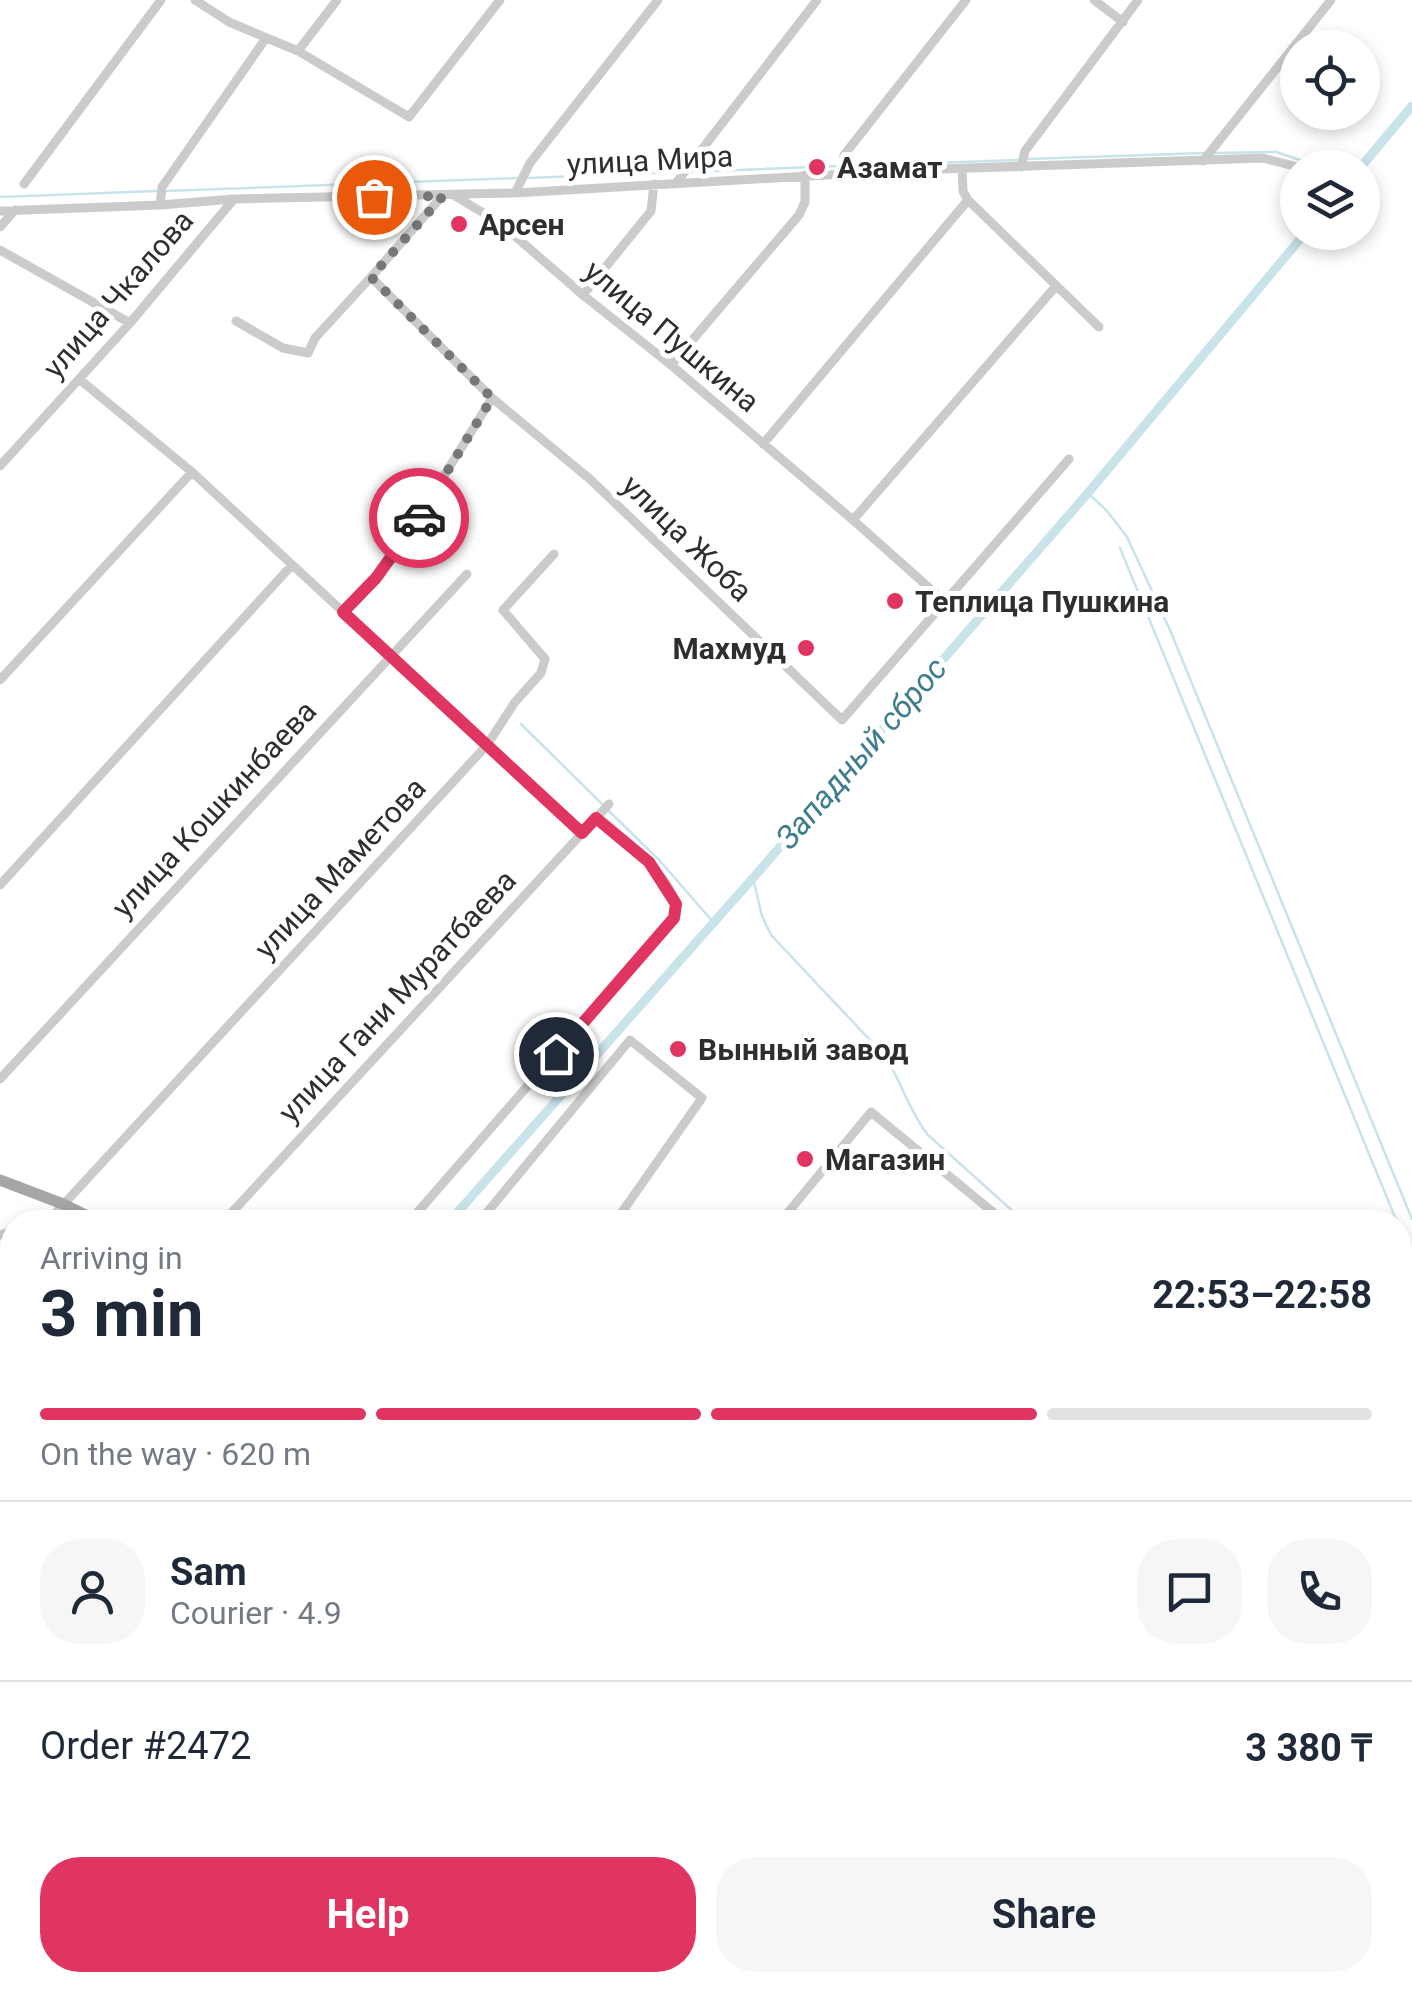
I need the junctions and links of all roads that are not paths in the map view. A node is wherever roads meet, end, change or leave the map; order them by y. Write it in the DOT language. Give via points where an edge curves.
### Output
graph roads {
  1 [pos="162,0"];
  2 [pos="195,0"];
  3 [pos="337,0"];
  4 [pos="500,0"];
  5 [pos="658,0"];
  6 [pos="818,0"];
  7 [pos="966,0"];
  8 [pos="1094,0"];
  9 [pos="1138,0"];
  10 [pos="1331,0"];
  11 [pos="1122,22"];
  12 [pos="266,38"];
  13 [pos="298,51"];
  14 [pos="1203,161"];
  15 [pos="1280,162"];
  16 [pos="1022,167"];
  17 [pos="962,170"];
  18 [pos="842,174"];
  19 [pos="805,176"];
  20 [pos="676,183"];
  21 [pos="24,184"];
  22 [pos="654,184"];
  23 [pos="516,193"];
  24 [pos="448,195"];
  25 [pos="234,199"];
  26 [pos="968,200"];
  27 [pos="160,205"];
  28 [pos="0,210"];
  29 [pos="14,210"];
  30 [pos="0,227"];
  31 [pos="0,250"];
  32 [pos="371,277"];
  33 [pos="1056,286"];
  34 [pos="583,294"];
  35 [pos="236,321"];
  36 [pos="130,322"];
  37 [pos="1099,327"];
  38 [pos="671,365"];
  39 [pos="80,379"];
  40 [pos="492,398"];
  41 [pos="763,444"];
  42 [pos="1069,458"];
  43 [pos="0,466"];
  44 [pos="192,472"];
  45 [pos="852,520"];
  46 [pos="554,554"];
  47 [pos="292,565"];
  48 [pos="467,574"];
  49 [pos="944,602"];
  50 [pos="343,612"];
  51 [pos="390,655"];
  52 [pos="0,680"];
  53 [pos="487,745"];
  54 [pos="609,804"];
  55 [pos="596,818"];
  56 [pos="582,833"];
  57 [pos="0,885"];
  58 [pos="0,1080"];
  59 [pos="0,1180"];
  60 [pos="63,1204"];
  61 [pos="58,1210"];
  62 [pos="75,1210"];
  63 [pos="233,1210"];
  64 [pos="419,1210"];
  65 [pos="489,1210"];
  66 [pos="623,1210"];
  67 [pos="790,1210"];
  68 [pos="989,1210"];
  1 -- 21 [label="street"];
  2 -- 12 [label="street"];
  3 -- 13 [label="street"];
  4 -- 13 [label="street" via="409,117"];
  5 -- 23 [label="street" via="530,163"];
  6 -- 20 [label="street"];
  7 -- 18 [label="street" via="844,155"];
  8 -- 11 [label="street"];
  9 -- 11 [label="street"];
  10 -- 14 [label="street"];
  11 -- 16 [label="street" via="1025,152"];
  12 -- 13 [label="street"];
  12 -- 27 [label="street" via="162,187"];
  14 -- 15 [label="street, улица Мира"];
  14 -- 16 [label="street, улица Мира"];
  16 -- 17 [label="street, улица Мира"];
  17 -- 18 [label="street, улица Мира"];
  17 -- 26 [label="street"];
  18 -- 19 [label="street, улица Мира"];
  19 -- 20 [label="street, улица Мира"];
  19 -- 38 [label="street" via="799,215"];
  20 -- 22 [label="street, улица Мира"];
  22 -- 23 [label="street, улица Мира"];
  22 -- 34 [label="street" via="651,211"];
  23 -- 24 [label="street, улица Мира"];
  24 -- 25 [label="street, улица Мира"];
  24 -- 32 [label="street"];
  24 -- 34 [label="street, улица Пушкина" via="500,224"];
  25 -- 27 [label="street, улица Мира"];
  25 -- 36 [label="street, улица Чкалова"];
  26 -- 33 [label="street"];
  26 -- 41 [label="street, улица Пушкина"];
  27 -- 29 [label="street, улица Мира"];
  28 -- 29 [label="street, улица Мира"];
  29 -- 30 [label="street"];
  31 -- 36 [label="street"];
  32 -- 35 [label="street" via="308,353 284,348"];
  32 -- 40 [label="street, улица Жоба"];
  33 -- 37 [label="street"];
  33 -- 45 [label="street"];
  34 -- 38 [label="street, улица Пушкина"];
  36 -- 39 [label="street, улица Чкалова"];
  38 -- 41 [label="street, улица Пушкина"];
  39 -- 43 [label="street, улица Чкалова"];
  39 -- 44 [label="street"];
  40 -- 49 [label="street, улица Жоба" via="590,480 842,720"];
  40 -- 50 [label="street" via="407,536"];
  41 -- 45 [label="street, улица Пушкина"];
  42 -- 49 [label="street"];
  44 -- 47 [label="street"];
  44 -- 52 [label="street"];
  45 -- 49 [label="street, улица Пушкина"];
  46 -- 53 [label="street, улица Маметова" via="504,610 545,659"];
  47 -- 50 [label="street"];
  47 -- 57 [label="street"];
  48 -- 51 [label="street, улица Кошкинбаева"];
  50 -- 51 [label="street"];
  51 -- 53 [label="street"];
  51 -- 58 [label="street, улица Кошкинбаева"];
  53 -- 56 [label="street"];
  53 -- 60 [label="street, улица Маметова"];
  54 -- 55 [label="street, улица Гани Муратбаева"];
  55 -- 56 [label="street, улица Гани Муратбаева"];
  55 -- 64 [label="street" via="649,862 676,904 674,918"];
  56 -- 63 [label="street, улица Гани Муратбаева"];
  59 -- 60 [label="main road"];
  60 -- 61 [label="street, улица Маметова"];
  60 -- 62 [label="main road"];
  65 -- 66 [label="street" via="630,1040 702,1098"];
  67 -- 68 [label="street" via="871,1112"];
}
